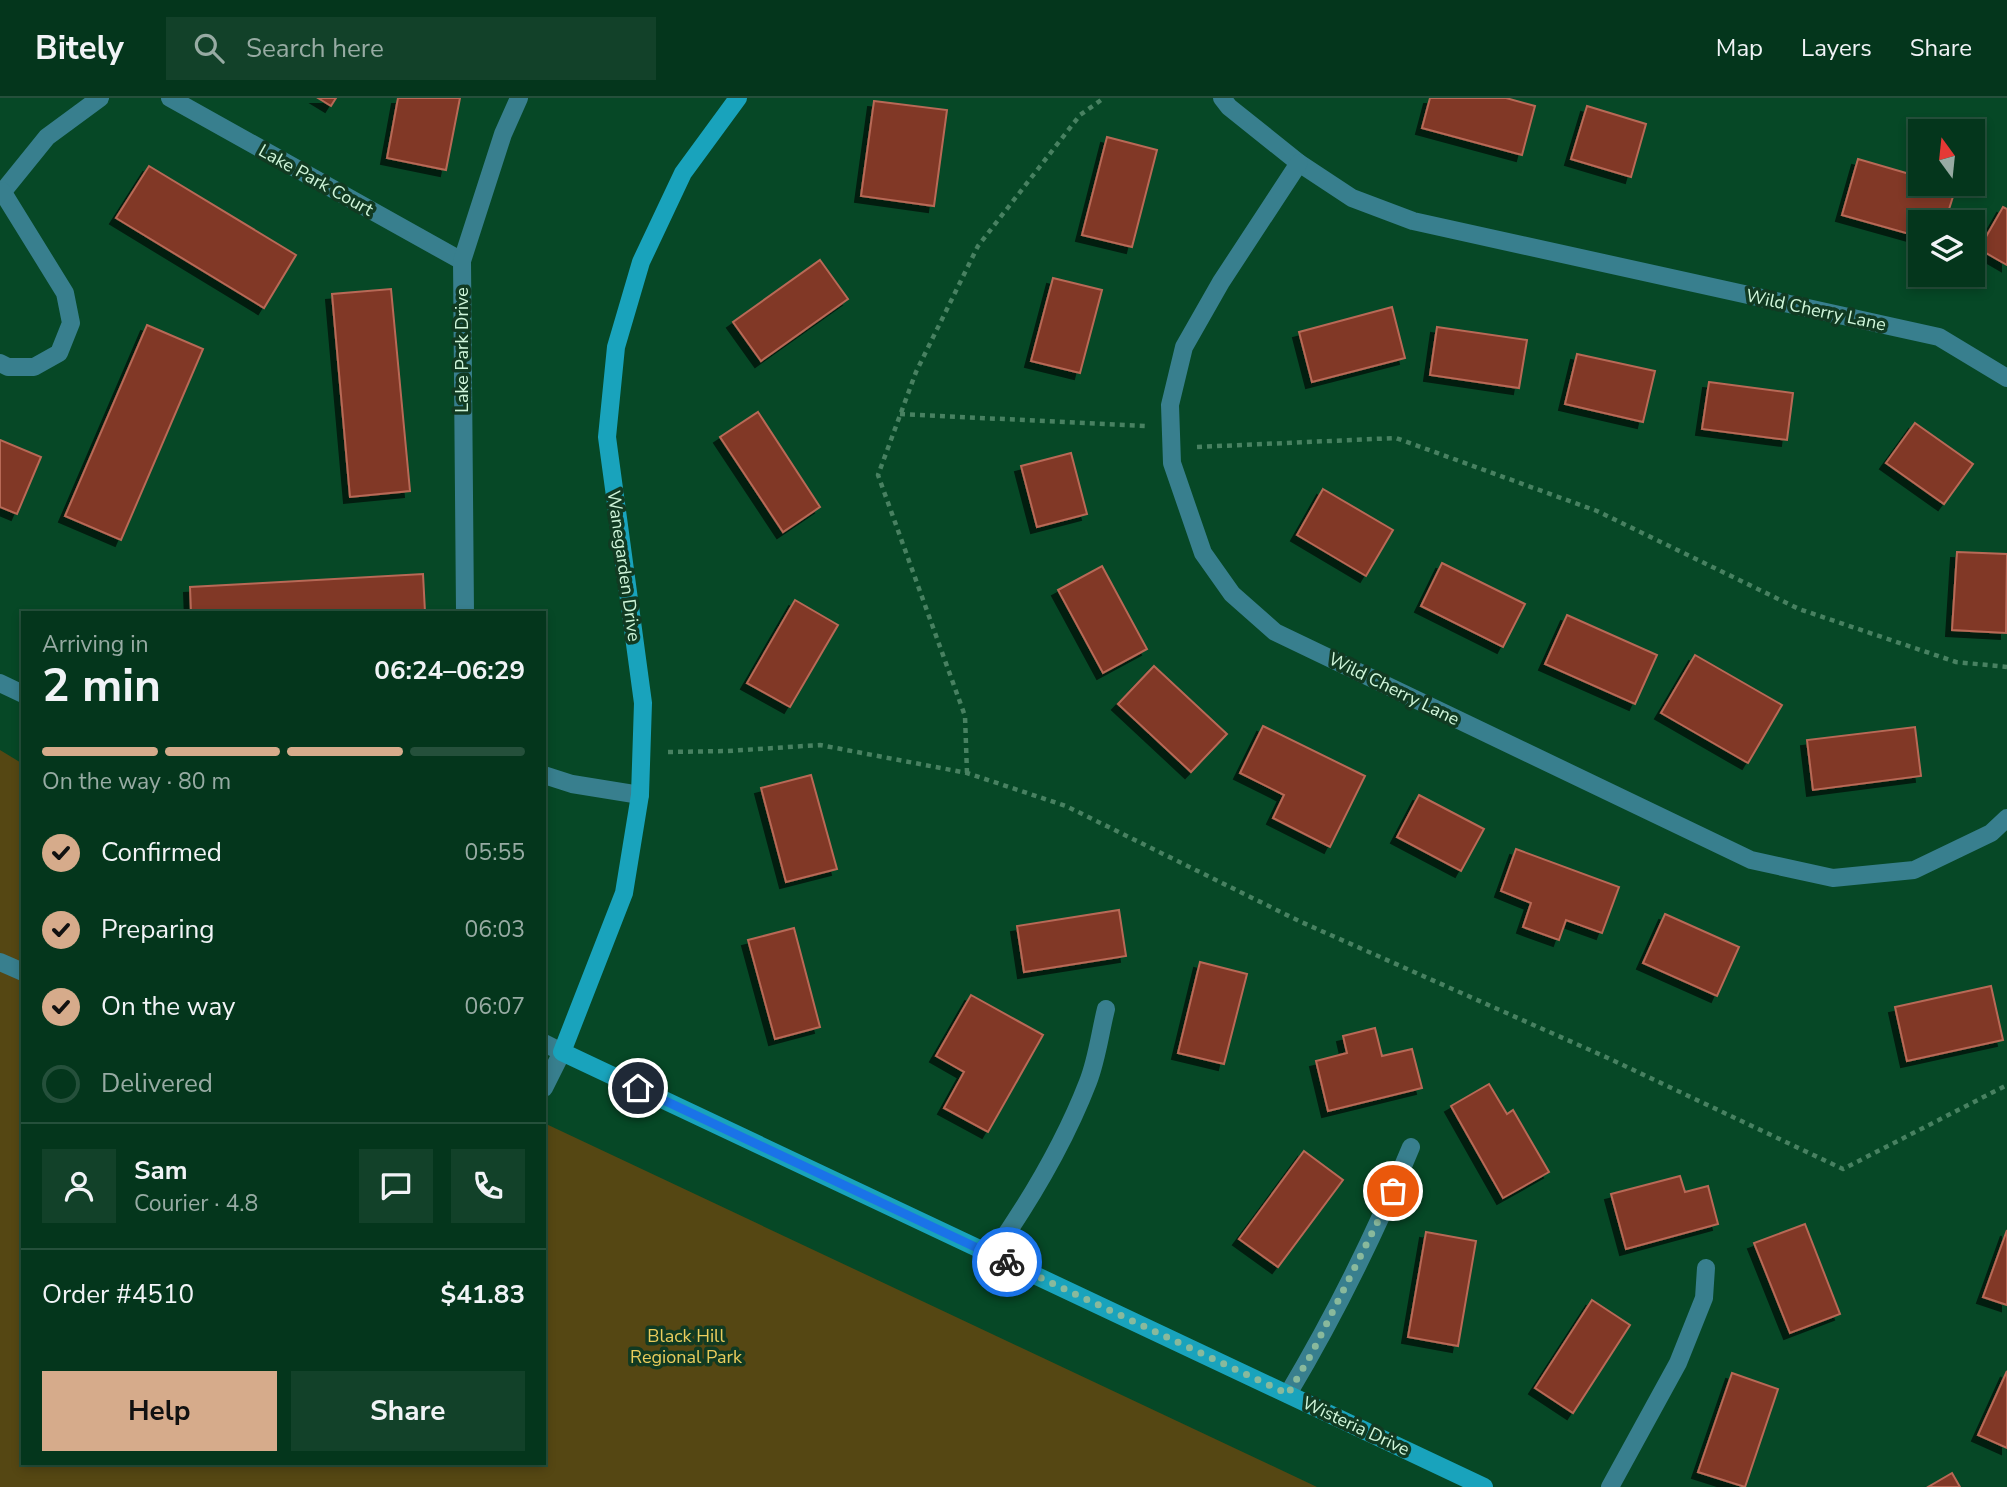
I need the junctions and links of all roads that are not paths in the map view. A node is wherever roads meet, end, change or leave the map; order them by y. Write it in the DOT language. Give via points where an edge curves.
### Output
graph roads {
  1 [pos="100,98"];
  2 [pos="170,98"];
  3 [pos="519,98"];
  4 [pos="738,98"];
  5 [pos="1222,98"];
  6 [pos="1299,163"];
  7 [pos="1,193"];
  8 [pos="462,261"];
  9 [pos="0,363"];
  10 [pos="2007,379"];
  11 [pos="464,611"];
  12 [pos="0,683"];
  13 [pos="21,693"];
  14 [pos="546,776"];
  15 [pos="640,795"];
  16 [pos="2007,818"];
  17 [pos="0,962"];
  18 [pos="21,971"];
  19 [pos="1106,1009"];
  20 [pos="546,1043"];
  21 [pos="562,1052"];
  22 [pos="546,1084"];
  23 [pos="1411,1147"];
  24 [pos="992,1255"];
  25 [pos="1706,1268"];
  26 [pos="1288,1394"];
  27 [pos="1484,1487"];
  28 [pos="1610,1487"];
  1 -- 7 [label="street" via="47,137"];
  2 -- 8 [label="street, Lake Park Court"];
  3 -- 8 [label="street, Lake Park Drive"];
  4 -- 15 [label="street, Wanegarden Drive" via="683,173 641,262 616,347 607,437 643,703"];
  5 -- 6 [label="street, Wild Cherry Lane"];
  6 -- 10 [label="street, Wild Cherry Lane" via="1352,198 1413,221 1939,337"];
  6 -- 16 [label="street, Wild Cherry Lane" via="1184,347 1170,405 1172,463 1203,553 1232,594 1275,632 1751,860 1833,878 1914,870 1991,833"];
  7 -- 9 [label="street" via="65,293 71,323 59,353 34,367"];
  8 -- 11 [label="street, Lake Park Drive"];
  12 -- 13 [label="street"];
  14 -- 15 [label="street"];
  15 -- 21 [label="street, Wanegarden Drive" via="624,893"];
  17 -- 18 [label="street"];
  19 -- 24 [label="street" via="1089,1080 1052,1161"];
  20 -- 21 [label="street, Wisteria Drive"];
  21 -- 22 [label="street"];
  21 -- 24 [label="street, Wisteria Drive"];
  23 -- 26 [label="street" via="1383,1214"];
  24 -- 26 [label="street, Wisteria Drive"];
  25 -- 28 [label="street" via="1704,1298 1678,1363"];
  26 -- 27 [label="street, Wisteria Drive"];
}
